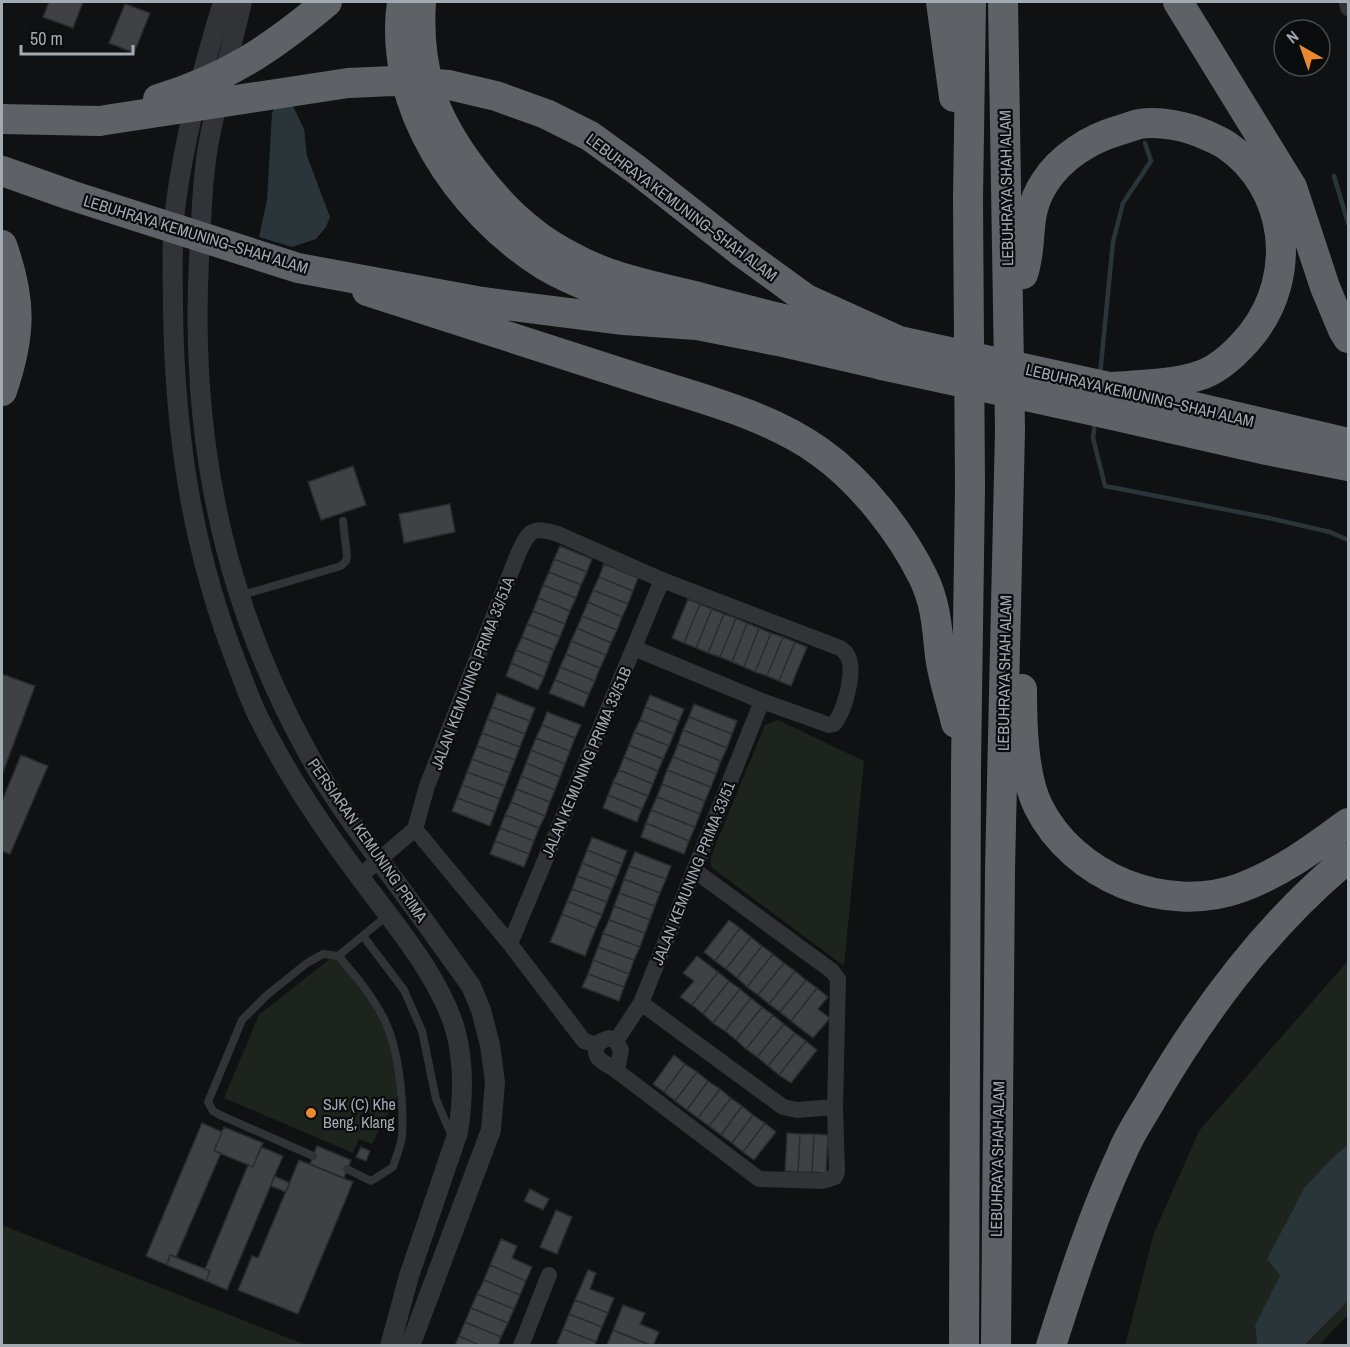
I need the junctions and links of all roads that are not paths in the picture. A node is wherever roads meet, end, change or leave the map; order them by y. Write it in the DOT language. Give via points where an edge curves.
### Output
graph roads {
  1 [pos="223,2"];
  2 [pos="242,2"];
  3 [pos="327,2"];
  4 [pos="402,2"];
  5 [pos="421,2"];
  6 [pos="941,2"];
  7 [pos="971,2"];
  8 [pos="1003,2"];
  9 [pos="1178,2"];
  10 [pos="1347,2"];
  11 [pos="1348,8"];
  12 [pos="2,119"];
  13 [pos="99,122"];
  14 [pos="2,171"];
  15 [pos="968,198"];
  16 [pos="2,245"];
  17 [pos="478,314"];
  18 [pos="1008,314"];
  19 [pos="697,325"];
  20 [pos="1348,338"];
  21 [pos="899,341"];
  22 [pos="2,391"];
  23 [pos="1107,400"];
  24 [pos="1348,443"];
  25 [pos="1267,450"];
  26 [pos="1348,466"];
  27 [pos="1348,483"];
  28 [pos="343,521"];
  29 [pos="1005,577"];
  30 [pos="662,580"];
  31 [pos="247,594"];
  32 [pos="634,648"];
  33 [pos="762,701"];
  34 [pos="966,767"];
  35 [pos="1348,822"];
  36 [pos="415,829"];
  37 [pos="379,858"];
  38 [pos="1340,865"];
  39 [pos="694,870"];
  40 [pos="359,877"];
  41 [pos="388,915"];
  42 [pos="363,936"];
  43 [pos="510,944"];
  44 [pos="338,956"];
  45 [pos="641,1003"];
  46 [pos="616,1041"];
  47 [pos="597,1045"];
  48 [pos="617,1071"];
  49 [pos="835,1107"];
  50 [pos="454,1143"];
  51 [pos="313,1156"];
  52 [pos="347,1169"];
  53 [pos="549,1275"];
  54 [pos="402,1301"];
  55 [pos="423,1308"];
  56 [pos="390,1346"];
  57 [pos="410,1346"];
  58 [pos="521,1346"];
  59 [pos="964,1346"];
  60 [pos="996,1346"];
  61 [pos="1051,1346"];
  1 -- 40 [label="street, PERSIARAN KEMUNING PRIMA" via="185,143 172,263 174,363 189,498 198,545 224,631 255,711 295,784"];
  2 -- 31 [label="street, PERSIARAN KEMUNING PRIMA" via="211,131 196,297 200,396 216,513"];
  3 -- 13 [label="highway, bridge" via="261,53 222,75"];
  4 -- 19 [label="highway" via="399,40 409,96 443,165 473,204 503,234 546,266 591,287"];
  5 -- 21 [label="highway" via="425,65 430,92 441,117 476,173 534,233 574,258 646,284 830,329"];
  6 -- 15 [label="highway" via="954,91 956,137"];
  7 -- 15 [label="highway, LEBUHRAYA SHAH ALAM"];
  8 -- 18 [label="highway, LEBUHRAYA SHAH ALAM"];
  9 -- 20 [label="highway" via="1292,187 1324,287"];
  10 -- 11 [label="street"];
  12 -- 13 [label="highway, LEBUHRAYA KEMUNING–SHAH ALAM"];
  13 -- 21 [label="highway, LEBUHRAYA KEMUNING–SHAH ALAM, bridge" via="348,83 449,85 496,96 546,114 590,136 806,299"];
  14 -- 17 [label="highway, LEBUHRAYA KEMUNING–SHAH ALAM, bridge" via="298,268"];
  15 -- 34 [label="highway, LEBUHRAYA SHAH ALAM"];
  16 -- 22 [label="highway" via="16,294 18,327"];
  17 -- 19 [label="highway, LEBUHRAYA KEMUNING–SHAH ALAM"];
  17 -- 34 [label="highway" via="738,411 798,438 842,470 902,541 923,576 933,600 940,658"];
  18 -- 23 [label="highway" via="1026,266 1030,220 1037,195 1073,153 1101,136 1140,124 1170,124 1225,144 1244,160 1266,189 1282,239 1274,295 1260,324 1243,346 1204,374"];
  18 -- 29 [label="highway, LEBUHRAYA SHAH ALAM" via="1010,430"];
  19 -- 23 [label="highway, LEBUHRAYA KEMUNING–SHAH ALAM, bridge" via="882,365"];
  21 -- 23 [label="highway, LEBUHRAYA KEMUNING–SHAH ALAM, bridge"];
  23 -- 24 [label="highway, LEBUHRAYA KEMUNING–SHAH ALAM"];
  23 -- 25 [label="highway, LEBUHRAYA KEMUNING–SHAH ALAM"];
  25 -- 26 [label="highway, LEBUHRAYA KEMUNING–SHAH ALAM"];
  25 -- 27 [label="highway"];
  28 -- 31 [label="lane" via="346,561 341,566"];
  29 -- 35 [label="highway" via="1022,648 1022,714 1028,774 1037,805 1074,854 1108,877 1147,892 1203,896 1237,889 1272,874"];
  29 -- 60 [label="highway, LEBUHRAYA SHAH ALAM"];
  30 -- 32 [label="street, JALAN KEMUNING PRIMA 33/51B"];
  30 -- 33 [label="street" via="824,641 846,653 850,674 843,709 834,724"];
  30 -- 36 [label="street, JALAN KEMUNING PRIMA 33/51A" via="543,530 525,537 427,786"];
  31 -- 37 [label="street, PERSIARAN KEMUNING PRIMA" via="278,696 310,758"];
  32 -- 33 [label="street"];
  32 -- 43 [label="street, JALAN KEMUNING PRIMA 33/51B"];
  33 -- 39 [label="street, JALAN KEMUNING PRIMA 33/51"];
  34 -- 59 [label="highway, LEBUHRAYA SHAH ALAM"];
  36 -- 37 [label="street"];
  36 -- 43 [label="street"];
  37 -- 40 [label="street"];
  37 -- 55 [label="street, PERSIARAN KEMUNING PRIMA" via="471,986 488,1036 495,1082 491,1130"];
  38 -- 61 [label="highway" via="1238,969 1171,1067 1123,1150 1090,1227"];
  39 -- 45 [label="street, JALAN KEMUNING PRIMA 33/51"];
  39 -- 49 [label="street" via="836,976 840,985"];
  40 -- 41 [label="street, PERSIARAN KEMUNING PRIMA"];
  41 -- 42 [label="lane"];
  41 -- 50 [label="street, PERSIARAN KEMUNING PRIMA" via="441,993 456,1031 461,1112"];
  42 -- 44 [label="lane"];
  42 -- 50 [label="lane" via="404,990 422,1031 436,1099"];
  43 -- 47 [label="street" via="584,1041"];
  44 -- 51 [label="lane" via="323,954 307,963 242,1020 207,1102 220,1115"];
  44 -- 52 [label="lane" via="384,1019 400,1079 402,1138 393,1167 371,1181"];
  45 -- 46 [label="street, JALAN KEMUNING PRIMA 33/51"];
  45 -- 49 [label="street" via="783,1107"];
  46 -- 47 [label="street" via="605,1039"];
  46 -- 48 [label="street" via="621,1050"];
  47 -- 48 [label="street" via="599,1061"];
  48 -- 49 [label="street" via="759,1179 822,1182 835,1177"];
  50 -- 54 [label="street, PERSIARAN KEMUNING PRIMA"];
  53 -- 58 [label="street"];
  54 -- 55 [label="street"];
  54 -- 56 [label="street, PERSIARAN KEMUNING PRIMA"];
  55 -- 57 [label="street, PERSIARAN KEMUNING PRIMA"];
}
